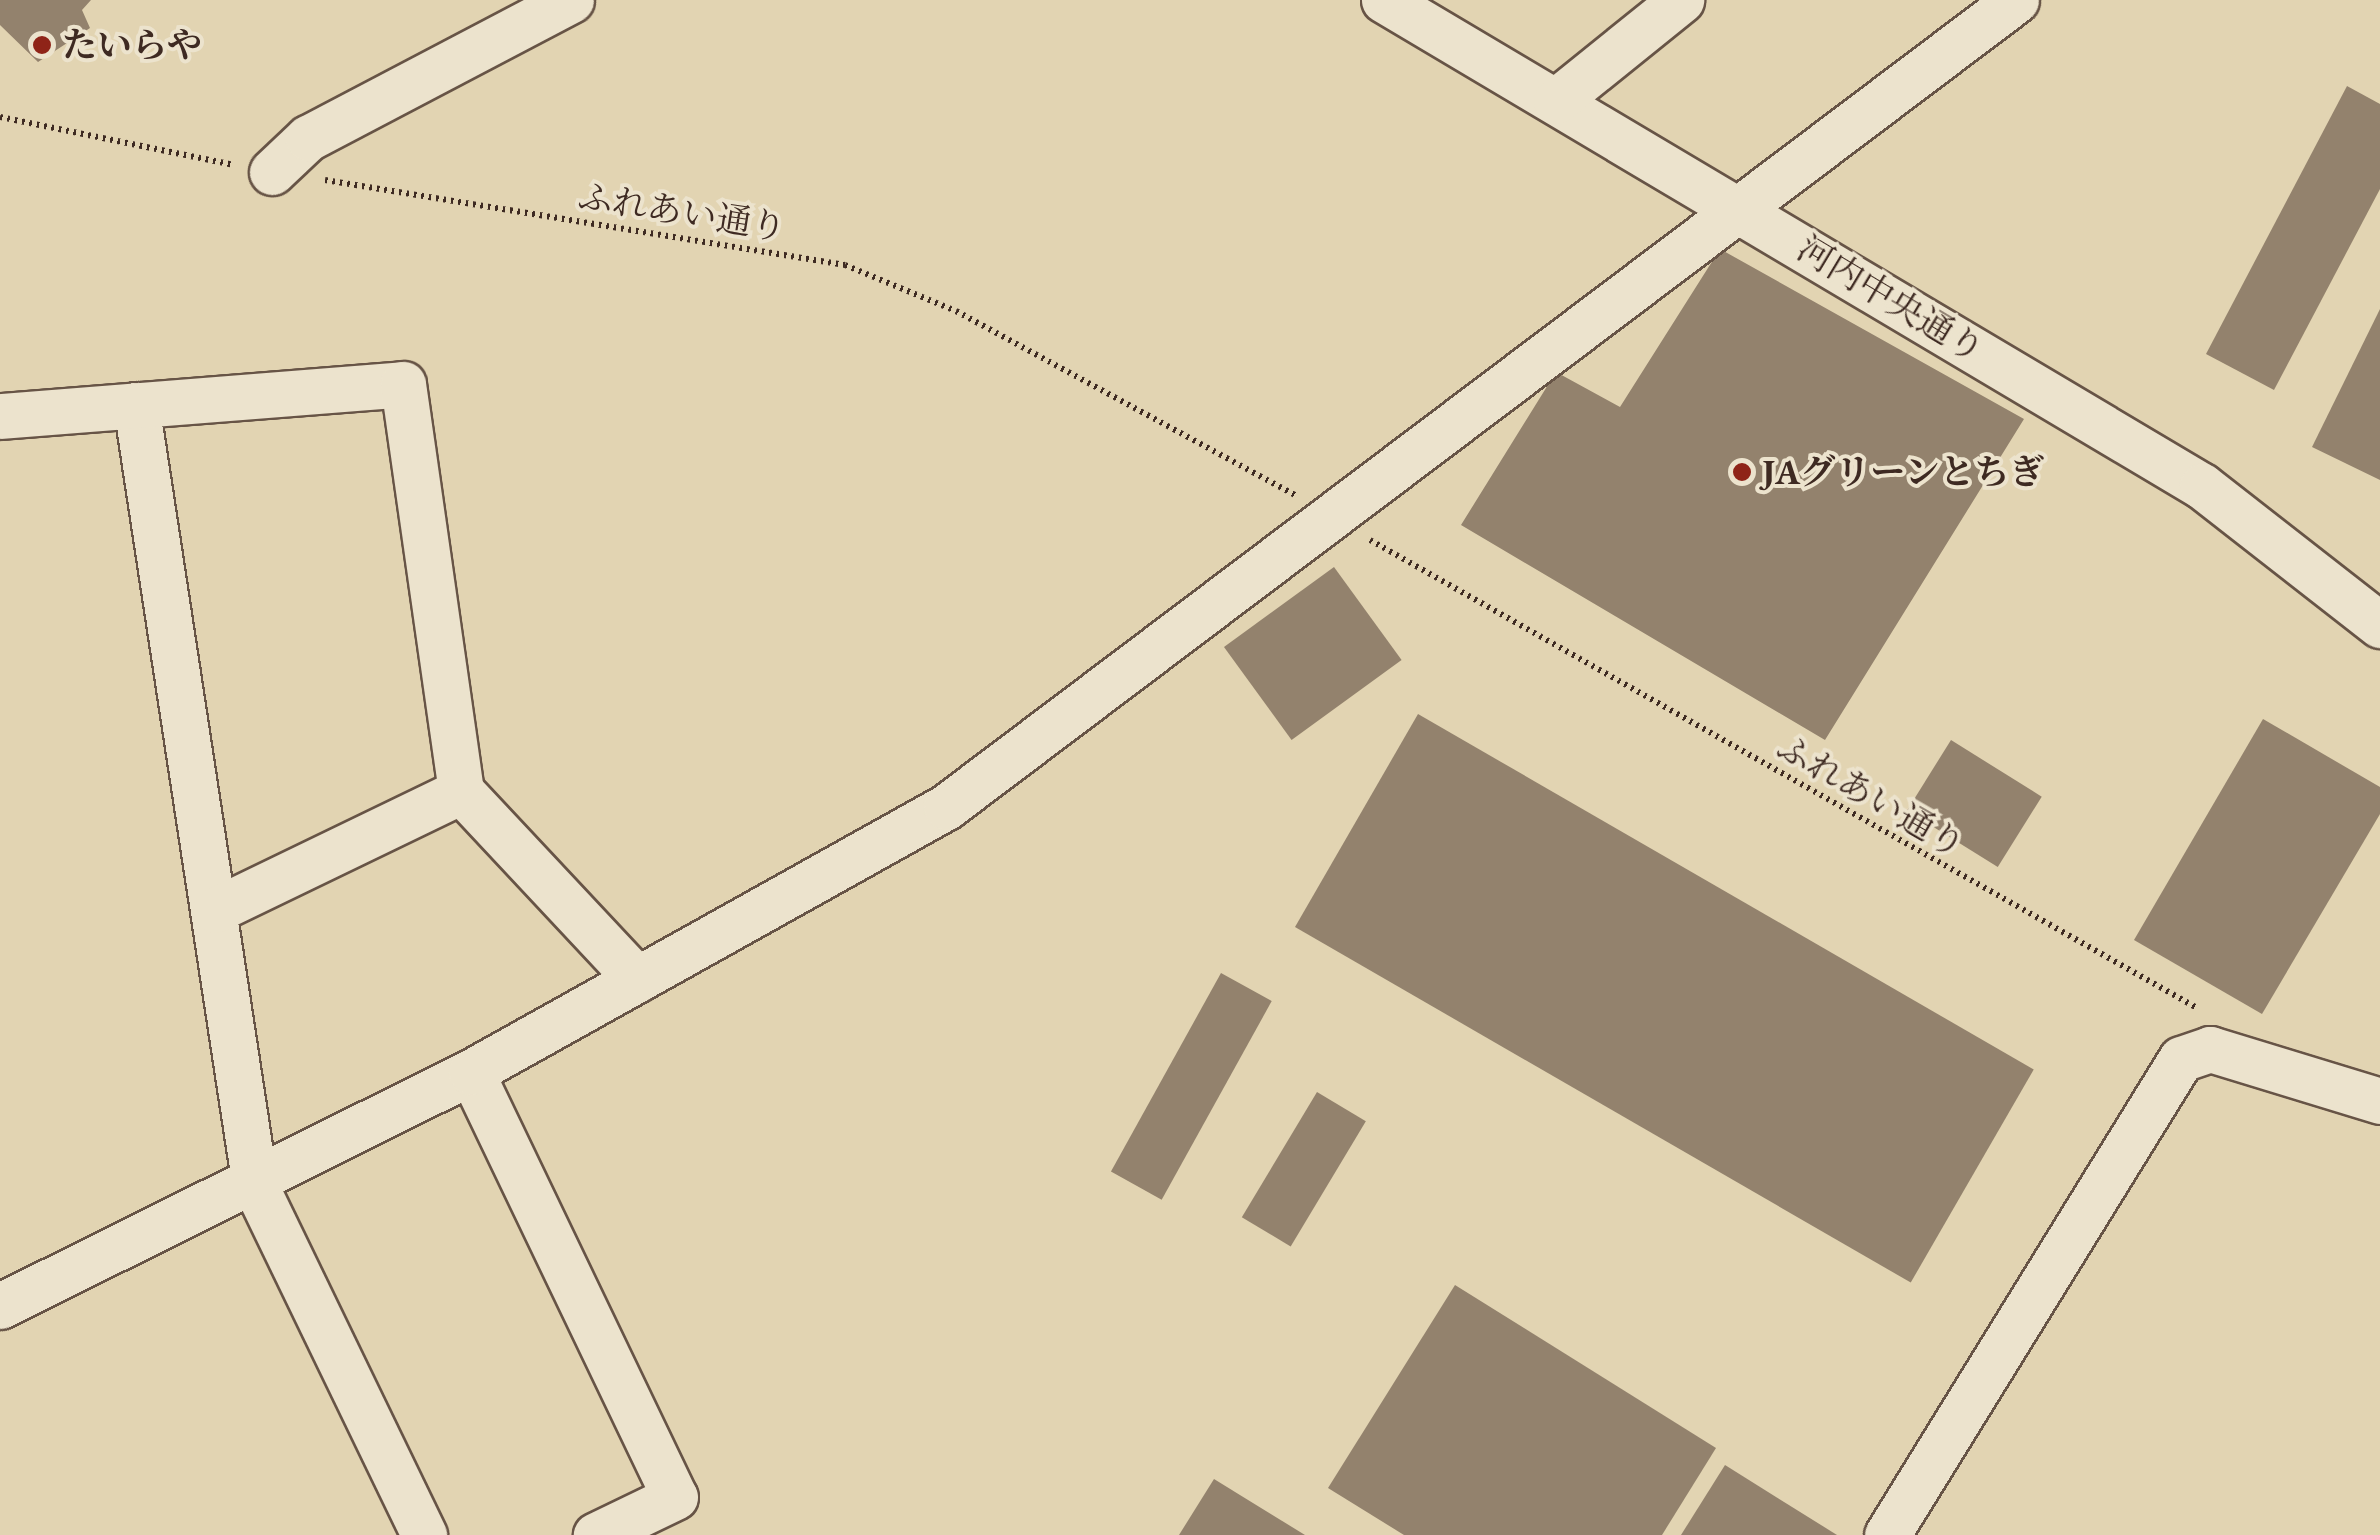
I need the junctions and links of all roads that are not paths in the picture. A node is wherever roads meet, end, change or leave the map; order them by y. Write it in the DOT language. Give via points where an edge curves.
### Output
graph roads {
  1 [pos="571,0"];
  2 [pos="1384,0"];
  3 [pos="1681,0"];
  4 [pos="2016,0"];
  5 [pos="1556,100"];
  6 [pos="272,172"];
  7 [pos="1742,208"];
  8 [pos="136,405"];
  9 [pos="0,416"];
  10 [pos="2380,625"];
  11 [pos="460,791"];
  12 [pos="214,910"];
  13 [pos="636,980"];
  14 [pos="471,1072"];
  15 [pos="2380,1101"];
  16 [pos="254,1184"];
  17 [pos="0,1306"];
  18 [pos="424,1535"];
  19 [pos="596,1535"];
  20 [pos="1888,1535"];
  1 -- 6 [label="street" via="308,138"];
  2 -- 5 [label="street, 河内中央通り"];
  3 -- 5 [label="street"];
  4 -- 7 [label="street"];
  5 -- 7 [label="street, 河内中央通り"];
  7 -- 10 [label="street, 河内中央通り" via="2202,486"];
  7 -- 13 [label="street" via="946,807"];
  8 -- 9 [label="street"];
  8 -- 11 [label="street" via="403,384"];
  8 -- 12 [label="street"];
  11 -- 12 [label="street"];
  11 -- 13 [label="street"];
  12 -- 16 [label="street"];
  13 -- 14 [label="street"];
  14 -- 16 [label="street"];
  14 -- 19 [label="street" via="674,1496"];
  15 -- 20 [label="street" via="2210,1049 2180,1059"];
  16 -- 17 [label="street"];
  16 -- 18 [label="street"];
}
